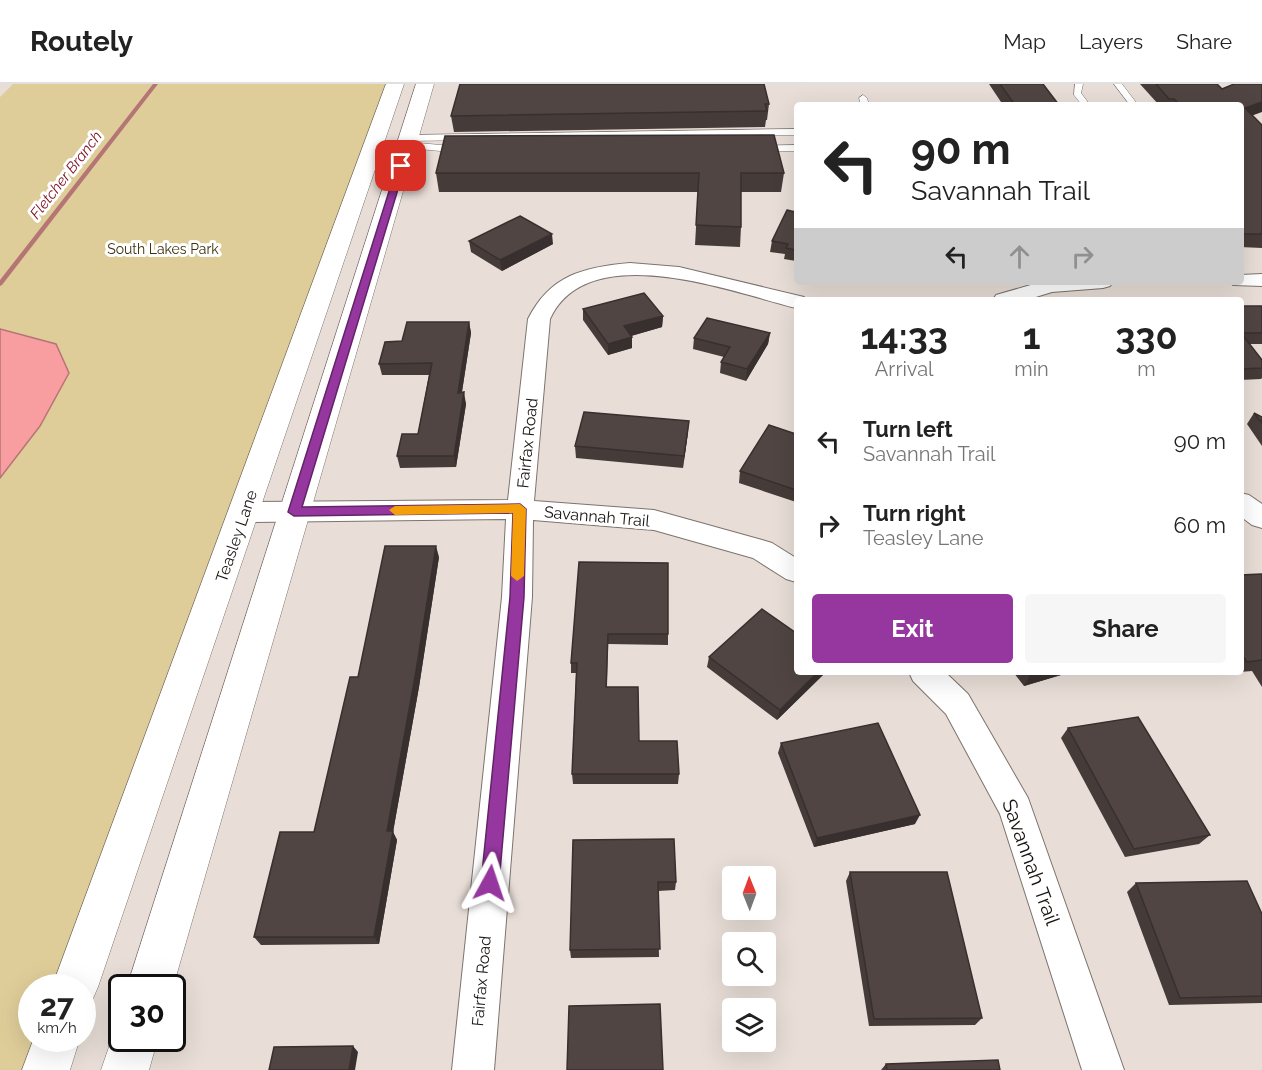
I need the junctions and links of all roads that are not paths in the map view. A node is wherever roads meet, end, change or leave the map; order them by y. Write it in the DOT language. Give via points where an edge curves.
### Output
graph roads {
  1 [pos="395,84"];
  2 [pos="425,84"];
  3 [pos="1078,84"];
  4 [pos="1118,84"];
  5 [pos="1084,102"];
  6 [pos="1132,102"];
  7 [pos="794,132"];
  8 [pos="408,141"];
  9 [pos="374,142"];
  10 [pos="794,148"];
  11 [pos="749,149"];
  12 [pos="478,150"];
  13 [pos="1262,280"];
  14 [pos="1244,281"];
  15 [pos="1063,285"];
  16 [pos="1014,297"];
  17 [pos="794,301"];
  18 [pos="1244,505"];
  19 [pos="520,509"];
  20 [pos="244,512"];
  21 [pos="294,512"];
  22 [pos="1262,518"];
  23 [pos="794,570"];
  24 [pos="927,675"];
  25 [pos="80,974"];
  26 [pos="154,974"];
  27 [pos="52,1052"];
  28 [pos="131,1052"];
  29 [pos="46,1070"];
  30 [pos="125,1070"];
  31 [pos="473,1070"];
  32 [pos="1102,1070"];
  1 -- 9 [label="main road, Teasley Lane"];
  2 -- 8 [label="main road"];
  3 -- 5 [label="lane" via="1077,93"];
  4 -- 6 [label="lane"];
  7 -- 8 [label="lane"];
  8 -- 9 [label="lane"];
  8 -- 12 [label="lane"];
  8 -- 21 [label="main road"];
  9 -- 20 [label="main road, Teasley Lane"];
  10 -- 11 [label="lane"];
  13 -- 14 [label="street"];
  15 -- 16 [label="street"];
  17 -- 19 [label="street, Fairfax Road" via="689,274 648,270 598,273 572,281 559,290 543,304 539,318"];
  18 -- 22 [label="street"];
  19 -- 21 [label="street, Savannah Trail"];
  19 -- 23 [label="street, Savannah Trail" via="654,520 762,549"];
  19 -- 31 [label="street, Fairfax Road" via="517,597"];
  20 -- 21 [label="street, Savannah Trail"];
  20 -- 25 [label="main road, Teasley Lane"];
  21 -- 26 [label="main road"];
  24 -- 32 [label="street, Savannah Trail" via="957,704 1016,809"];
  27 -- 29 [label="main road"];
  28 -- 30 [label="main road"];
}
